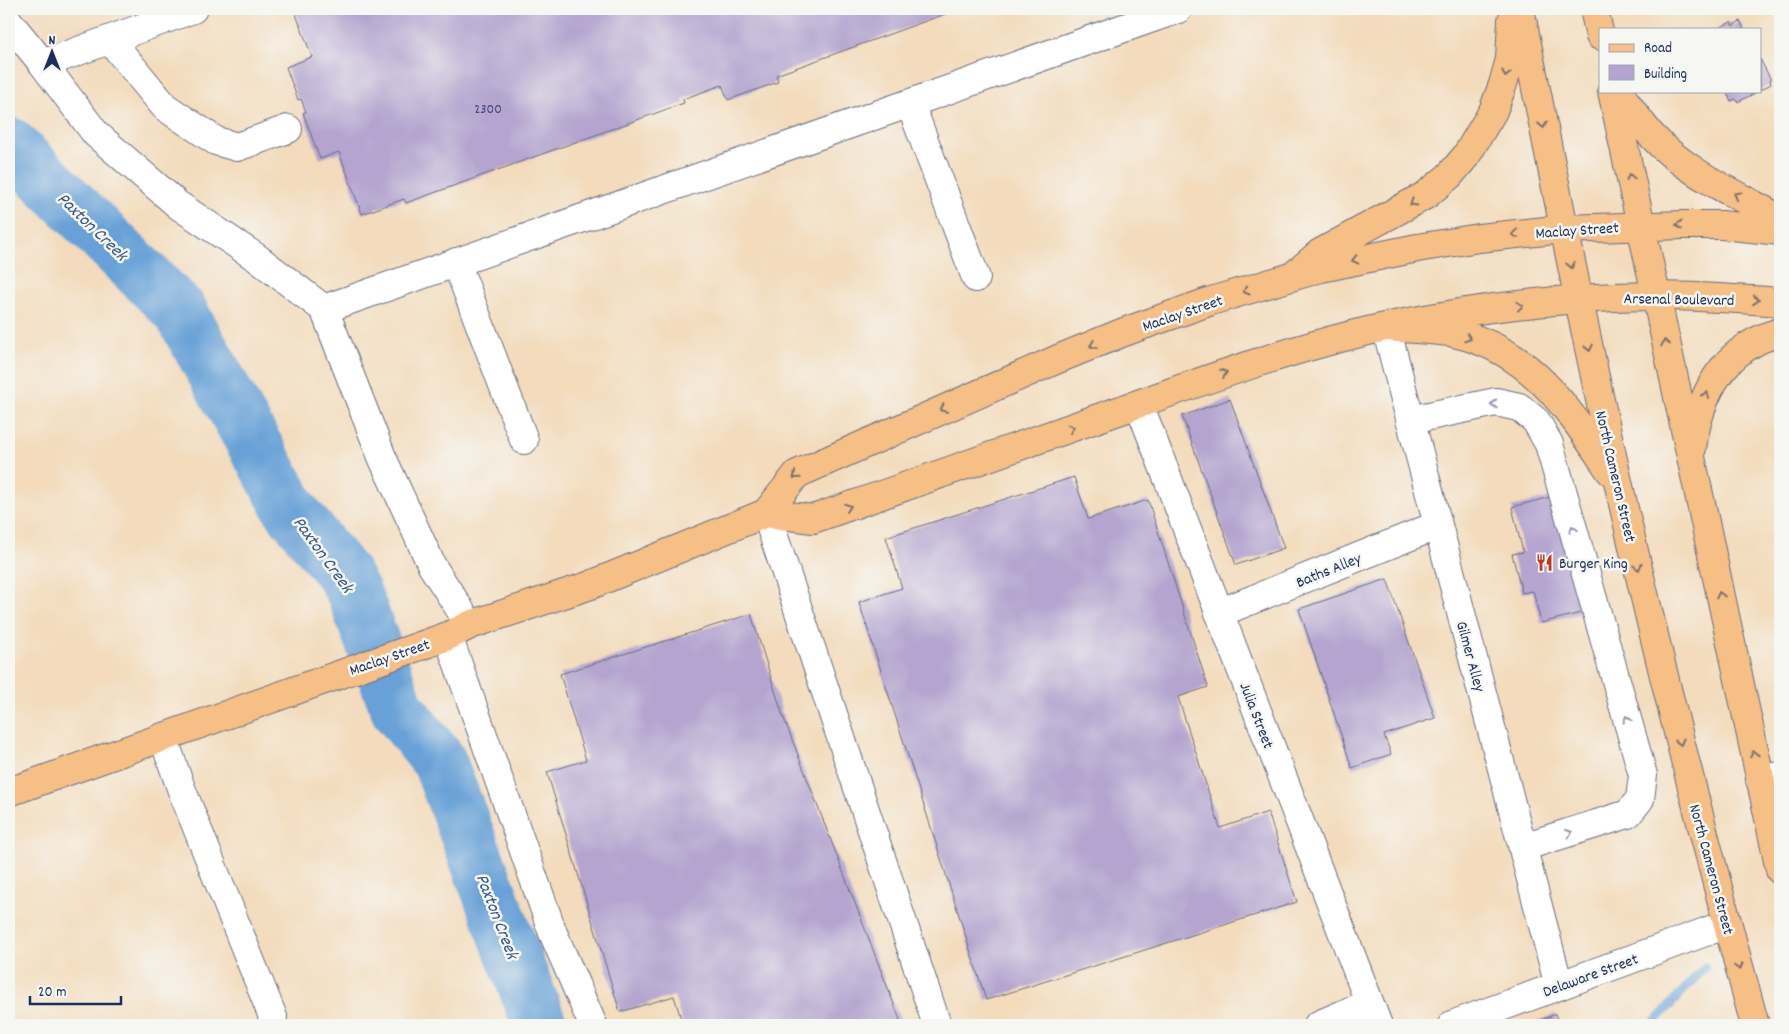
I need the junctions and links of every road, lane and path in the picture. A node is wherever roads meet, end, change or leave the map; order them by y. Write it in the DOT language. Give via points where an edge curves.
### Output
graph roads {
  1 [pos="193,9"];
  2 [pos="1178,9"];
  3 [pos="1514,9"];
  4 [pos="1520,9"];
  5 [pos="1594,9"];
  6 [pos="9,22"];
  7 [pos="1599,32"];
  8 [pos="110,40"];
  9 [pos="44,64"];
  10 [pos="1612,92"];
  11 [pos="1619,92"];
  12 [pos="910,103"];
  13 [pos="288,129"];
  14 [pos="1780,219"];
  15 [pos="1640,225"];
  16 [pos="1564,229"];
  17 [pos="1780,231"];
  18 [pos="456,262"];
  19 [pos="1293,276"];
  20 [pos="976,278"];
  21 [pos="1655,296"];
  22 [pos="1578,300"];
  23 [pos="1780,302"];
  24 [pos="324,309"];
  25 [pos="1386,327"];
  26 [pos="1780,332"];
  27 [pos="1139,404"];
  28 [pos="1410,420"];
  29 [pos="524,440"];
  30 [pos="1690,459"];
  31 [pos="1619,485"];
  32 [pos="766,513"];
  33 [pos="1438,525"];
  34 [pos="1219,613"];
  35 [pos="459,630"];
  36 [pos="162,737"];
  37 [pos="1770,778"];
  38 [pos="9,792"];
  39 [pos="1523,847"];
  40 [pos="1780,870"];
  41 [pos="1728,924"];
  42 [pos="1559,986"];
  43 [pos="1374,1014"];
  44 [pos="270,1025"];
  45 [pos="593,1025"];
  46 [pos="936,1025"];
  47 [pos="1318,1025"];
  48 [pos="1452,1025"];
  49 [pos="1755,1025"];
  1 -- 8 [label="street"];
  2 -- 12 [label="street"];
  3 -- 19 [label="main road, one-way" via="1510,59 1503,84 1492,111 1466,156 1426,195 1320,253"];
  4 -- 16 [label="main road, North Cameron Street, one-way"];
  5 -- 7 [label="main road"];
  6 -- 9 [label="street"];
  8 -- 9 [label="street"];
  8 -- 13 [label="street" via="165,107 216,141 237,148"];
  9 -- 24 [label="street" via="96,134 178,205 257,258"];
  15 -- 10 [label="main road, one-way"];
  14 -- 11 [label="main road, one-way" via="1688,167 1652,136"];
  12 -- 18 [label="street"];
  12 -- 20 [label="street"];
  15 -- 16 [label="main road, Maclay Street"];
  17 -- 15 [label="main road, one-way" via="1722,225"];
  15 -- 21 [label="main road"];
  16 -- 19 [label="main road, Maclay Street, one-way" via="1418,248"];
  16 -- 22 [label="main road, North Cameron Street, one-way"];
  18 -- 24 [label="street"];
  18 -- 29 [label="street"];
  19 -- 32 [label="main road, Maclay Street, one-way" via="1211,301 1091,346 797,474"];
  21 -- 22 [label="main road, Arsenal Boulevard"];
  21 -- 23 [label="main road, Arsenal Boulevard, one-way"];
  30 -- 21 [label="main road, one-way"];
  25 -- 22 [label="main road, Maclay Street, one-way" via="1479,310"];
  22 -- 31 [label="main road, North Cameron Street, one-way"];
  24 -- 35 [label="street" via="382,457"];
  27 -- 25 [label="main road, Maclay Street, one-way" via="1285,354"];
  25 -- 28 [label="street, Gilmer Alley"];
  25 -- 31 [label="main road, one-way" via="1455,333 1511,356 1545,383 1559,399"];
  30 -- 26 [label="main road, one-way" via="1701,408 1720,371 1752,344"];
  32 -- 27 [label="main road, Maclay Street, one-way" via="813,519"];
  27 -- 34 [label="street, Julia Street"];
  28 -- 33 [label="street, Gilmer Alley"];
  39 -- 28 [label="street, one-way" via="1628,814 1640,799 1643,775 1549,444 1536,421 1519,407 1496,402"];
  37 -- 30 [label="main road, one-way"];
  31 -- 41 [label="main road, North Cameron Street, one-way" via="1690,782"];
  32 -- 35 [label="main road, Maclay Street" via="588,586"];
  32 -- 46 [label="street"];
  33 -- 34 [label="street, Baths Alley"];
  33 -- 39 [label="street, Gilmer Alley"];
  34 -- 43 [label="street, Julia Street"];
  35 -- 36 [label="main road, Maclay Street"];
  35 -- 45 [label="street" via="554,933"];
  36 -- 38 [label="main road, Maclay Street"];
  36 -- 44 [label="street" via="273,1016"];
  37 -- 40 [label="main road"];
  39 -- 42 [label="street, Gilmer Alley"];
  41 -- 42 [label="street, Delaware Street"];
  41 -- 49 [label="main road, North Cameron Street, one-way"];
  42 -- 48 [label="street, Delaware Street"];
  43 -- 47 [label="street"];
}
